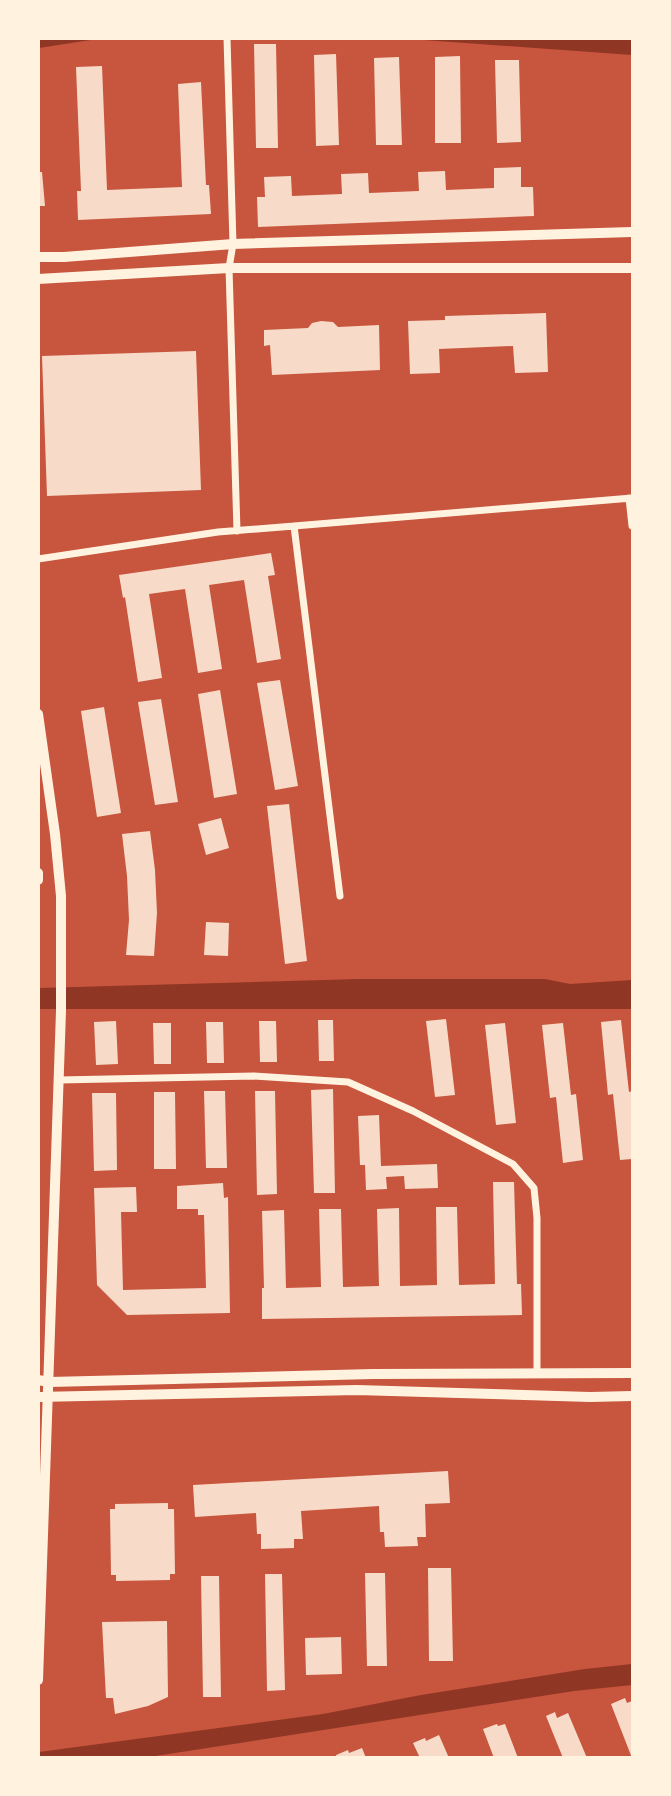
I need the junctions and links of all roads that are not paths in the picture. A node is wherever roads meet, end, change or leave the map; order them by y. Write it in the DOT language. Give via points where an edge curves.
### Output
graph roads {
  1 [pos="227,38"];
  2 [pos="632,232"];
  3 [pos="233,244"];
  4 [pos="38,257"];
  5 [pos="229,268"];
  6 [pos="632,268"];
  7 [pos="38,279"];
  8 [pos="631,498"];
  9 [pos="294,526"];
  10 [pos="632,526"];
  11 [pos="237,531"];
  12 [pos="38,559"];
  13 [pos="38,714"];
  14 [pos="38,873"];
  15 [pos="38,880"];
  16 [pos="340,896"];
  17 [pos="59,1080"];
  18 [pos="632,1373"];
  19 [pos="537,1374"];
  20 [pos="44,1381"];
  21 [pos="632,1396"];
  22 [pos="43,1397"];
  23 [pos="38,1680"];
  1 -- 3 [label="street"];
  2 -- 3 [label="main road"];
  3 -- 4 [label="main road"];
  3 -- 5 [label="street"];
  5 -- 6 [label="main road"];
  5 -- 7 [label="main road"];
  5 -- 11 [label="street"];
  8 -- 9 [label="street"];
  8 -- 10 [label="street"];
  9 -- 11 [label="street"];
  9 -- 16 [label="street"];
  11 -- 12 [label="street"];
  13 -- 17 [label="main road" via="61,896"];
  14 -- 15 [label="main road"];
  17 -- 19 [label="street" via="254,1076 348,1082 513,1164 534,1188"];
  17 -- 20 [label="main road"];
  18 -- 19 [label="main road"];
  19 -- 20 [label="main road"];
  20 -- 22 [label="main road"];
  21 -- 22 [label="main road" via="357,1390"];
  22 -- 23 [label="main road"];
}
